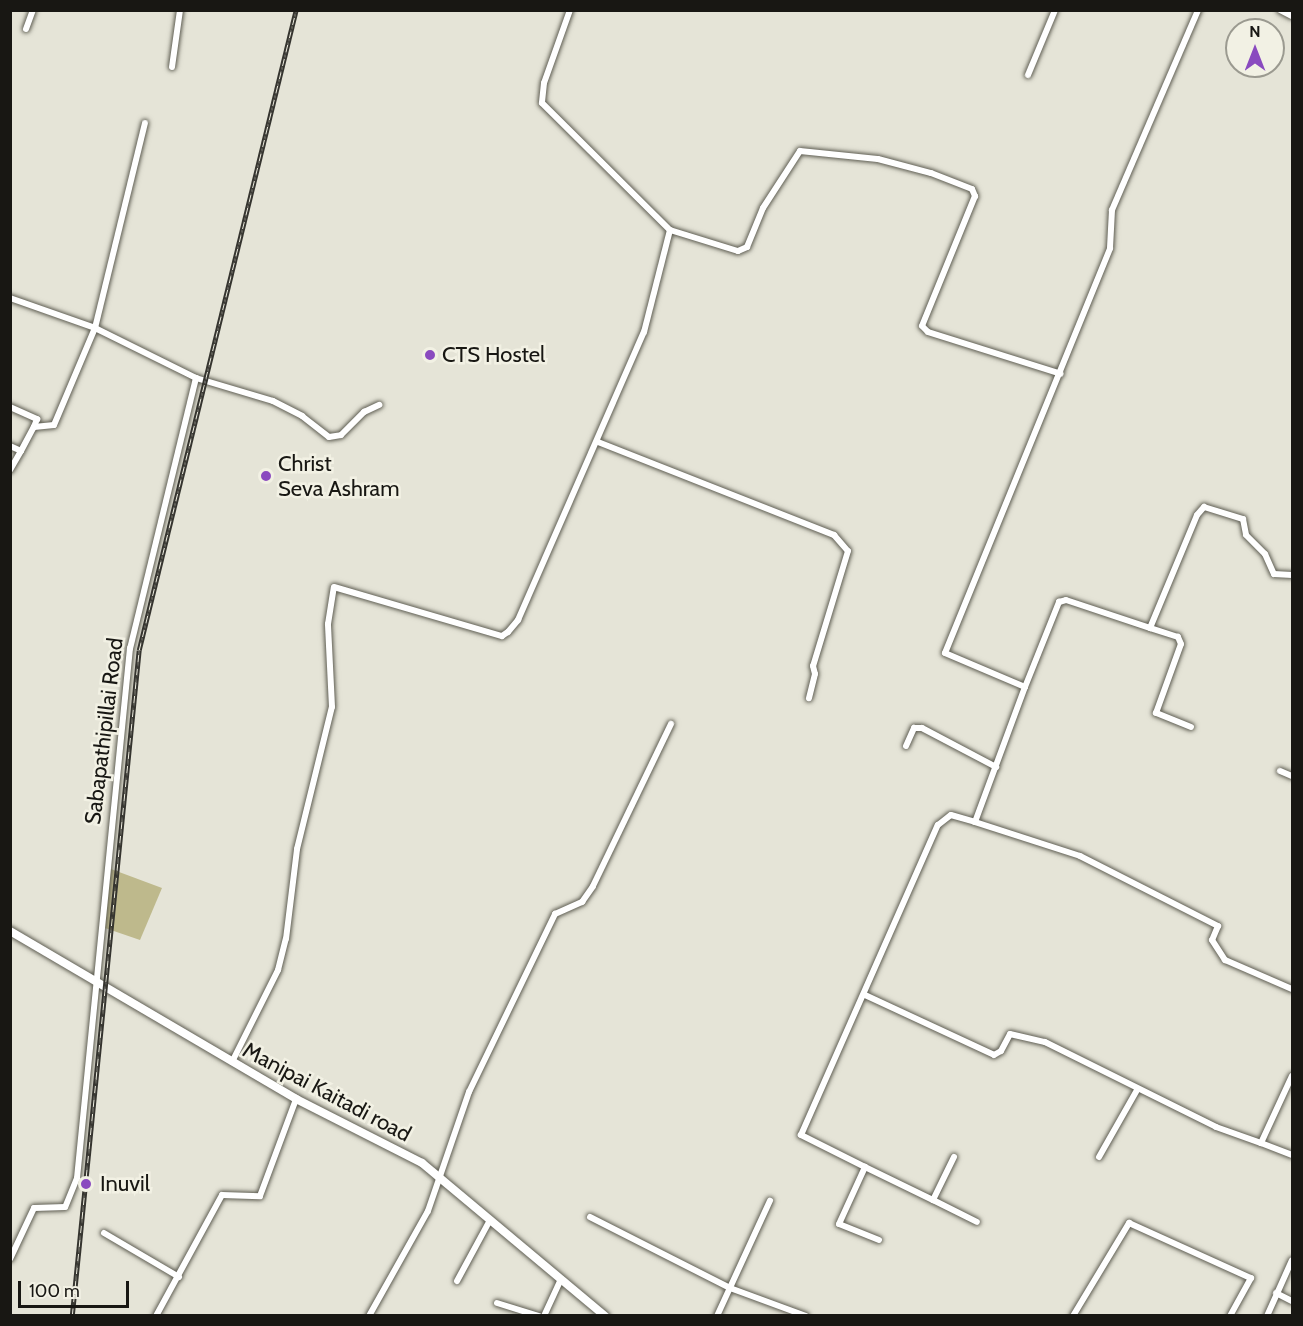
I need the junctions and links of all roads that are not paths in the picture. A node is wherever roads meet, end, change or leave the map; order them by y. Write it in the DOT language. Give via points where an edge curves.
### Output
graph roads {
  1 [pos="33,10"];
  2 [pos="180,10"];
  3 [pos="570,10"];
  4 [pos="1055,10"];
  5 [pos="1198,10"];
  6 [pos="1280,10"];
  7 [pos="1293,16"];
  8 [pos="26,29"];
  9 [pos="172,66"];
  10 [pos="1028,75"];
  11 [pos="145,123"];
  12 [pos="670,230"];
  13 [pos="10,298"];
  14 [pos="95,328"];
  15 [pos="1060,374"];
  16 [pos="196,378"];
  17 [pos="379,405"];
  18 [pos="10,407"];
  19 [pos="34,427"];
  20 [pos="598,442"];
  21 [pos="10,446"];
  22 [pos="21,451"];
  23 [pos="10,470"];
  24 [pos="1293,575"];
  25 [pos="1150,628"];
  26 [pos="1026,687"];
  27 [pos="809,698"];
  28 [pos="671,724"];
  29 [pos="1191,727"];
  30 [pos="906,746"];
  31 [pos="996,767"];
  32 [pos="1280,771"];
  33 [pos="1293,777"];
  34 [pos="975,822"];
  35 [pos="10,931"];
  36 [pos="96,984"];
  37 [pos="1293,989"];
  38 [pos="865,995"];
  39 [pos="232,1062"];
  40 [pos="1293,1076"];
  41 [pos="1137,1090"];
  42 [pos="296,1099"];
  43 [pos="1261,1143"];
  44 [pos="1293,1155"];
  45 [pos="954,1157"];
  46 [pos="1099,1157"];
  47 [pos="865,1167"];
  48 [pos="439,1176"];
  49 [pos="933,1200"];
  50 [pos="770,1201"];
  51 [pos="590,1217"];
  52 [pos="490,1220"];
  53 [pos="977,1222"];
  54 [pos="104,1233"];
  55 [pos="879,1240"];
  56 [pos="10,1259"];
  57 [pos="1293,1260"];
  58 [pos="178,1277"];
  59 [pos="561,1279"];
  60 [pos="457,1281"];
  61 [pos="730,1288"];
  62 [pos="1276,1293"];
  63 [pos="1293,1301"];
  64 [pos="497,1304"];
  65 [pos="156,1316"];
  66 [pos="369,1316"];
  67 [pos="539,1316"];
  68 [pos="544,1316"];
  69 [pos="604,1316"];
  70 [pos="717,1316"];
  71 [pos="806,1316"];
  72 [pos="1073,1316"];
  73 [pos="1230,1316"];
  74 [pos="1268,1316"];
  1 -- 8 [label="street"];
  2 -- 9 [label="street"];
  3 -- 12 [label="street" via="544,83 542,103"];
  4 -- 10 [label="street"];
  5 -- 15 [label="street" via="1112,210 1110,248"];
  6 -- 7 [label="street"];
  11 -- 14 [label="street"];
  12 -- 15 [label="street" via="738,251 747,247 763,208 800,152 879,159 931,172 972,189 975,196 922,326 928,332"];
  12 -- 20 [label="street" via="644,332"];
  13 -- 14 [label="street"];
  14 -- 16 [label="street"];
  14 -- 19 [label="street" via="54,425"];
  15 -- 26 [label="street" via="945,653"];
  16 -- 17 [label="street" via="273,401 302,416 329,437 341,435 364,412"];
  16 -- 36 [label="street, Sabapathipillai Road" via="130,648"];
  18 -- 19 [label="street" via="37,419"];
  19 -- 22 [label="street"];
  20 -- 27 [label="street" via="834,535 848,551 813,666"];
  20 -- 39 [label="street" via="518,620 501,636 334,587 328,624 332,706 297,849 286,939 278,970"];
  21 -- 22 [label="street"];
  22 -- 23 [label="street"];
  24 -- 25 [label="street" via="1274,574 1265,554 1246,535 1243,519 1204,507"];
  25 -- 26 [label="street" via="1066,600 1059,602"];
  25 -- 29 [label="street" via="1178,637 1181,644 1156,713"];
  26 -- 31 [label="street"];
  28 -- 48 [label="street" via="593,886 582,902 555,914 469,1092"];
  30 -- 31 [label="street" via="914,728 922,728"];
  31 -- 34 [label="street"];
  32 -- 33 [label="street"];
  34 -- 37 [label="street" via="1080,856 1218,926 1212,940 1225,960"];
  34 -- 38 [label="street" via="951,816 938,825"];
  35 -- 36 [label="main road, Manipai Kaitadi road"];
  36 -- 39 [label="main road, Manipai Kaitadi road"];
  36 -- 56 [label="street, Sabapathipillai Road" via="77,1179 65,1207 34,1208"];
  38 -- 41 [label="street" via="994,1055 1001,1052 1010,1034 1045,1042"];
  38 -- 47 [label="street" via="801,1136"];
  39 -- 42 [label="main road, Manipai Kaitadi road"];
  40 -- 43 [label="street"];
  41 -- 43 [label="street"];
  41 -- 46 [label="street"];
  42 -- 48 [label="main road, Manipai Kaitadi road" via="422,1163"];
  42 -- 58 [label="street" via="260,1196 222,1195"];
  43 -- 44 [label="street"];
  45 -- 49 [label="street"];
  47 -- 49 [label="street"];
  47 -- 55 [label="street" via="839,1224"];
  48 -- 52 [label="main road, Manipai Kaitadi road"];
  48 -- 66 [label="street" via="429,1211"];
  49 -- 53 [label="street"];
  50 -- 61 [label="street"];
  51 -- 61 [label="street"];
  52 -- 59 [label="main road, Manipai Kaitadi road"];
  52 -- 60 [label="street"];
  54 -- 58 [label="street"];
  57 -- 62 [label="street"];
  58 -- 65 [label="street"];
  59 -- 68 [label="street"];
  59 -- 69 [label="main road, Manipai Kaitadi road"];
  61 -- 70 [label="street"];
  61 -- 71 [label="street"];
  62 -- 63 [label="street"];
  62 -- 74 [label="street"];
  64 -- 67 [label="street"];
  72 -- 73 [label="street" via="1129,1222 1251,1278"];
}
